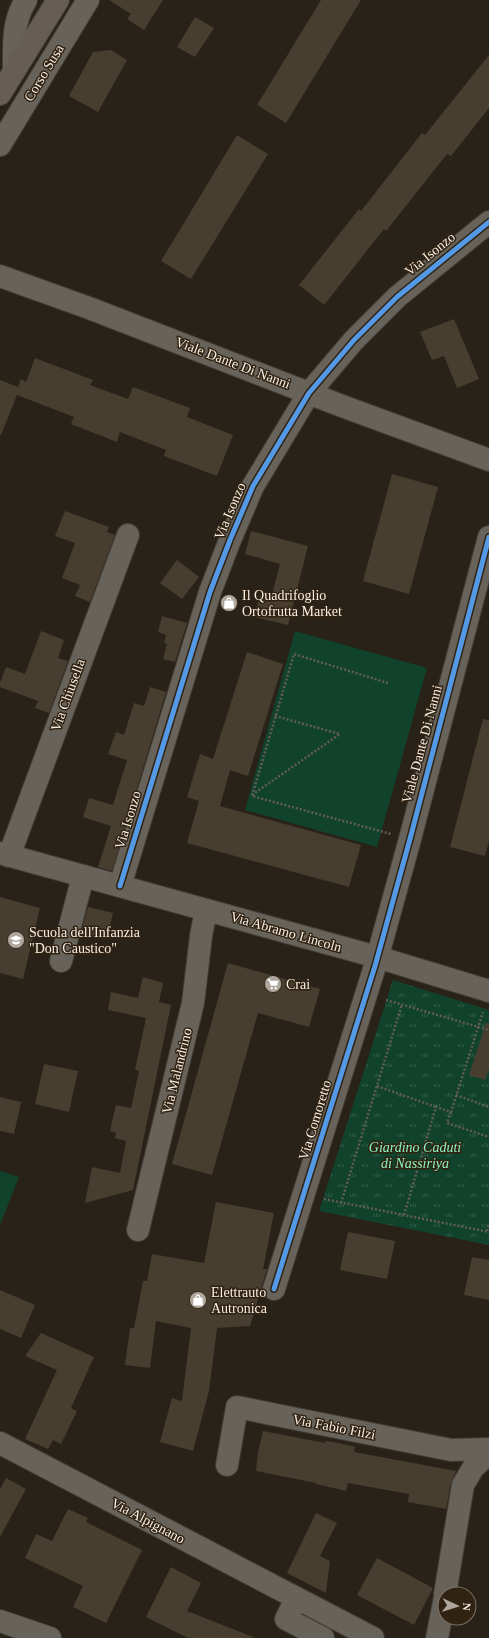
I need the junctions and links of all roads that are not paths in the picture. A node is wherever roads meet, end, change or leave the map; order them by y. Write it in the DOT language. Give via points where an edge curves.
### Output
graph roads {
  1 [pos="26,0"];
  2 [pos="58,0"];
  3 [pos="88,0"];
  4 [pos="14,71"];
  5 [pos="0,94"];
  6 [pos="0,146"];
  7 [pos="489,222"];
  8 [pos="0,276"];
  9 [pos="309,393"];
  10 [pos="489,460"];
  11 [pos="128,535"];
  12 [pos="489,537"];
  13 [pos="5,854"];
  14 [pos="83,876"];
  15 [pos="120,886"];
  16 [pos="206,910"];
  17 [pos="377,957"];
  18 [pos="61,961"];
  19 [pos="487,999"];
  20 [pos="138,1230"];
  21 [pos="274,1289"];
  22 [pos="0,1443"];
  23 [pos="489,1449"];
  24 [pos="489,1452"];
  25 [pos="227,1465"];
  26 [pos="446,1586"];
  27 [pos="296,1599"];
  28 [pos="0,1621"];
  29 [pos="439,1626"];
  30 [pos="50,1638"];
  31 [pos="323,1638"];
  32 [pos="373,1638"];
  33 [pos="437,1638"];
  1 -- 4 [label="street, Corso Susa" via="20,10 14,34"];
  2 -- 4 [label="main road, Corso Susa"];
  3 -- 6 [label="street, Corso Susa"];
  4 -- 5 [label="main road, Corso Susa"];
  7 -- 9 [label="street, Via Isonzo" via="397,298 354,340"];
  8 -- 9 [label="street, Viale Dante Di Nanni"];
  9 -- 10 [label="street, Viale Dante Di Nanni"];
  9 -- 15 [label="street, Via Isonzo" via="253,486 210,592"];
  11 -- 13 [label="street, Via Chiusella"];
  12 -- 17 [label="street, Viale Dante Di Nanni"];
  13 -- 14 [label="street, Via Abramo Lincoln"];
  14 -- 15 [label="street, Via Abramo Lincoln"];
  14 -- 18 [label="street"];
  15 -- 16 [label="street, Via Abramo Lincoln"];
  16 -- 17 [label="street, Via Abramo Lincoln"];
  16 -- 20 [label="street, Via Malandrino" via="200,936 193,1003"];
  17 -- 19 [label="street, Via Abramo Lincoln"];
  17 -- 21 [label="street, Via Comoretto"];
  22 -- 27 [label="street, Via Alpignano"];
  23 -- 25 [label="street, Via Fabio Filzi" via="451,1450 237,1407"];
  24 -- 26 [label="street" via="473,1468 463,1485"];
  27 -- 31 [label="street" via="286,1619"];
  27 -- 32 [label="street, Via Alpignano"];
  28 -- 30 [label="street"];
  29 -- 33 [label="street"];
}
